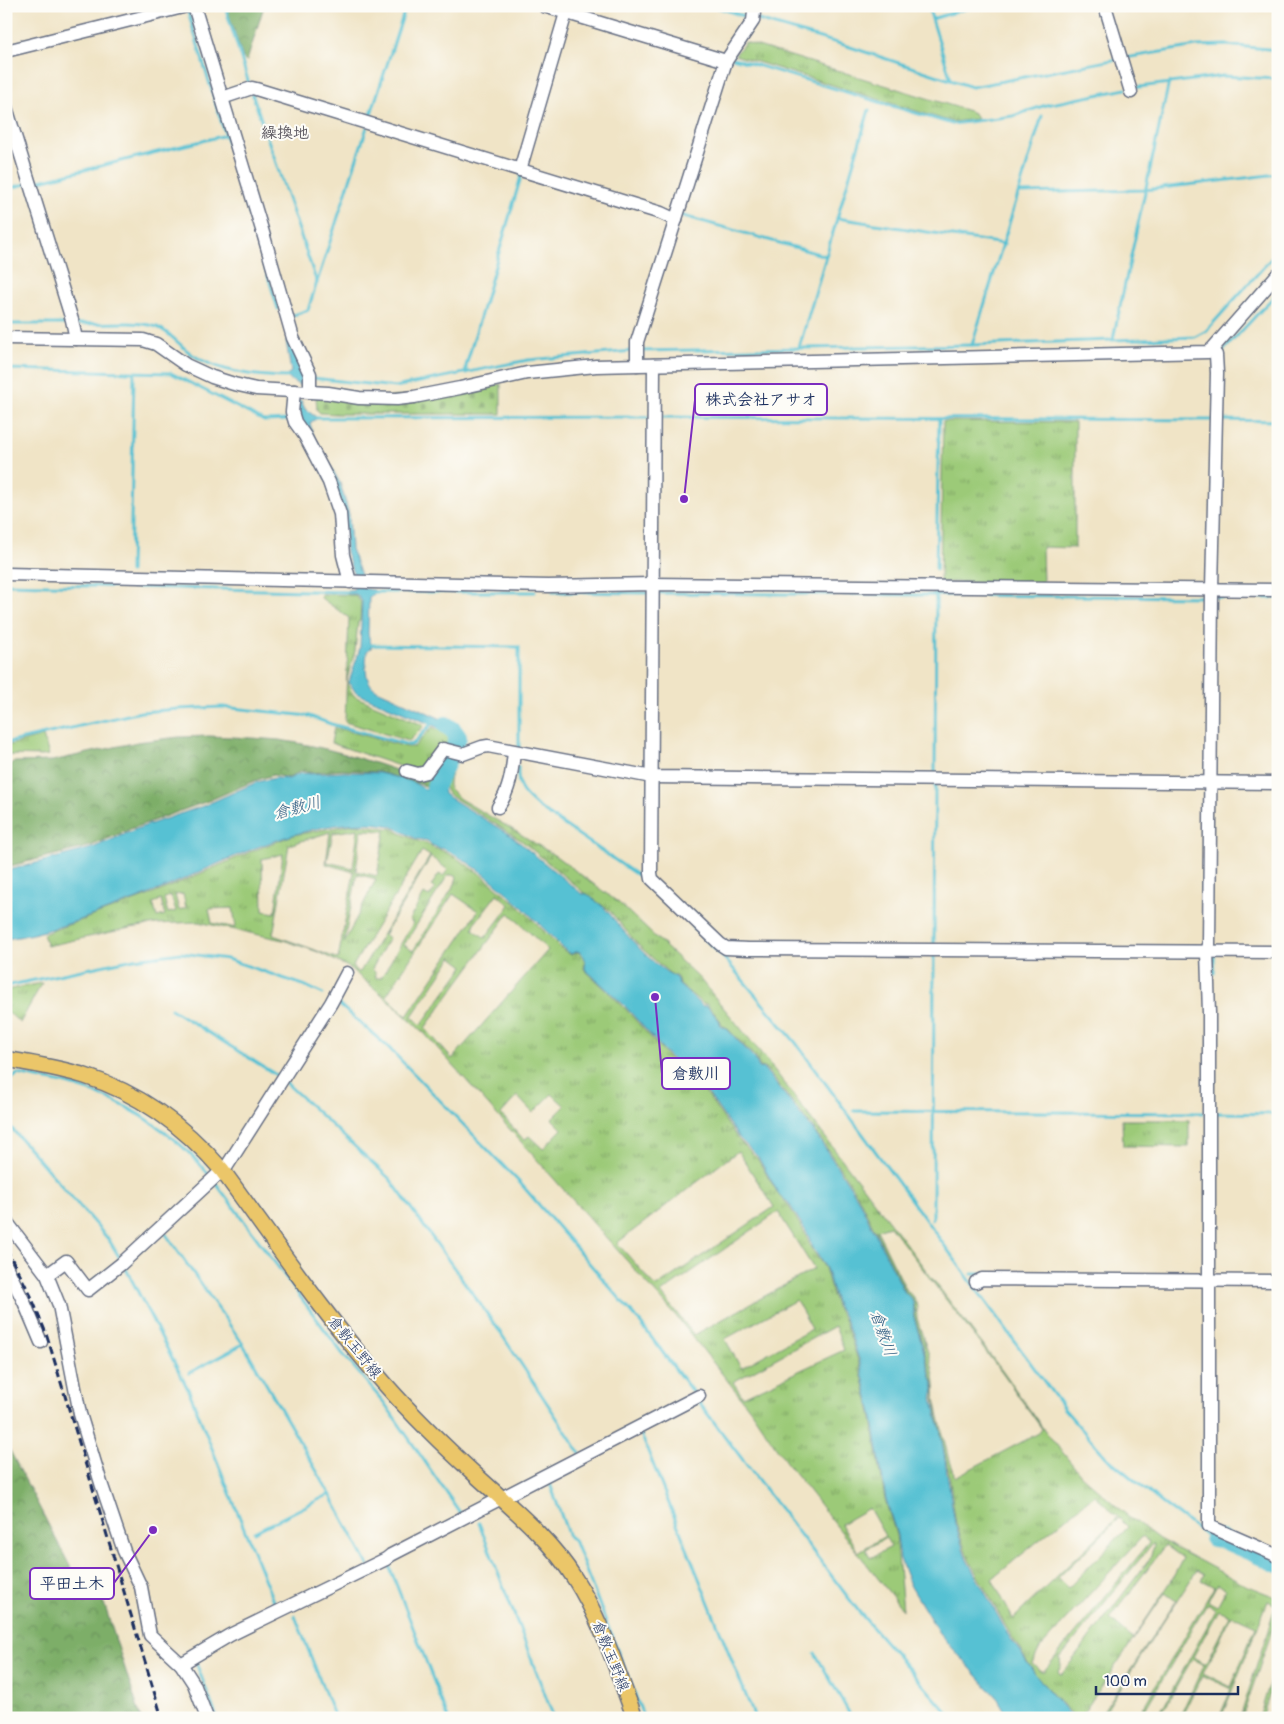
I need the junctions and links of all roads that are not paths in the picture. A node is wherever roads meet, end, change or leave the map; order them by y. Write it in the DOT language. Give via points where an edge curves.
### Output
graph roads {
  1 [pos="544,6"];
  2 [pos="1105,6"];
  3 [pos="188,7"];
  4 [pos="565,10"];
  5 [pos="753,15"];
  6 [pos="6,51"];
  7 [pos="725,59"];
  8 [pos="1131,90"];
  9 [pos="221,96"];
  10 [pos="6,108"];
  11 [pos="522,169"];
  12 [pos="674,217"];
  13 [pos="1278,274"];
  14 [pos="6,338"];
  15 [pos="76,339"];
  16 [pos="1212,350"];
  17 [pos="637,356"];
  18 [pos="654,365"];
  19 [pos="310,382"];
  20 [pos="294,391"];
  21 [pos="6,574"];
  22 [pos="356,582"];
  23 [pos="652,590"];
  24 [pos="1278,590"];
  25 [pos="1212,595"];
  26 [pos="518,752"];
  27 [pos="407,771"];
  28 [pos="652,777"];
  29 [pos="1210,779"];
  30 [pos="1278,783"];
  31 [pos="498,807"];
  32 [pos="1212,952"];
  33 [pos="1278,952"];
  34 [pos="347,973"];
  35 [pos="6,1059"];
  36 [pos="216,1176"];
  37 [pos="6,1221"];
  38 [pos="6,1266"];
  39 [pos="47,1276"];
  40 [pos="1209,1280"];
  41 [pos="1278,1281"];
  42 [pos="976,1282"];
  43 [pos="41,1342"];
  44 [pos="696,1398"];
  45 [pos="501,1498"];
  46 [pos="1278,1556"];
  47 [pos="190,1658"];
  48 [pos="207,1718"];
  49 [pos="635,1718"];
  1 -- 4 [label="street"];
  2 -- 8 [label="street"];
  3 -- 6 [label="street"];
  3 -- 9 [label="street"];
  4 -- 7 [label="street"];
  4 -- 11 [label="street"];
  5 -- 7 [label="street"];
  7 -- 12 [label="street"];
  9 -- 11 [label="street" via="250,89"];
  9 -- 19 [label="street" via="293,338"];
  10 -- 15 [label="street"];
  11 -- 12 [label="street"];
  12 -- 17 [label="street"];
  13 -- 16 [label="street"];
  14 -- 15 [label="street"];
  15 -- 20 [label="street" via="150,341 186,365 212,377 256,389"];
  16 -- 18 [label="street"];
  16 -- 25 [label="street" via="1216,355 1217,373"];
  17 -- 18 [label="street"];
  17 -- 19 [label="street" via="589,367 527,373 397,399 359,398"];
  18 -- 23 [label="street"];
  19 -- 20 [label="street"];
  20 -- 22 [label="street" via="294,420 331,488 341,520 343,555"];
  21 -- 22 [label="street"];
  22 -- 23 [label="street"];
  23 -- 25 [label="street"];
  23 -- 28 [label="street"];
  24 -- 25 [label="street"];
  25 -- 29 [label="street"];
  26 -- 27 [label="street" via="488,746 463,754 443,749 430,769 422,774"];
  26 -- 28 [label="street"];
  26 -- 31 [label="street" via="512,777"];
  28 -- 29 [label="street"];
  28 -- 32 [label="street" via="652,879 726,948"];
  29 -- 30 [label="street"];
  29 -- 32 [label="street" via="1209,945"];
  32 -- 33 [label="street"];
  32 -- 40 [label="street"];
  34 -- 36 [label="street" via="227,1166"];
  35 -- 36 [label="main road, 倉敷玉野線" via="84,1076 147,1104 181,1128 204,1150"];
  36 -- 39 [label="street" via="88,1290 66,1261"];
  36 -- 45 [label="main road, 倉敷玉野線" via="385,1384 446,1448"];
  37 -- 39 [label="street"];
  38 -- 43 [label="street"];
  39 -- 47 [label="street" via="59,1305 80,1414 124,1551 141,1587 150,1635"];
  40 -- 41 [label="street"];
  40 -- 42 [label="street" via="982,1279"];
  40 -- 46 [label="street" via="1209,1526"];
  44 -- 45 [label="street"];
  45 -- 47 [label="street"];
  45 -- 49 [label="main road, 倉敷玉野線" via="555,1551 575,1578 602,1633"];
  47 -- 48 [label="street" via="194,1684"];
}
